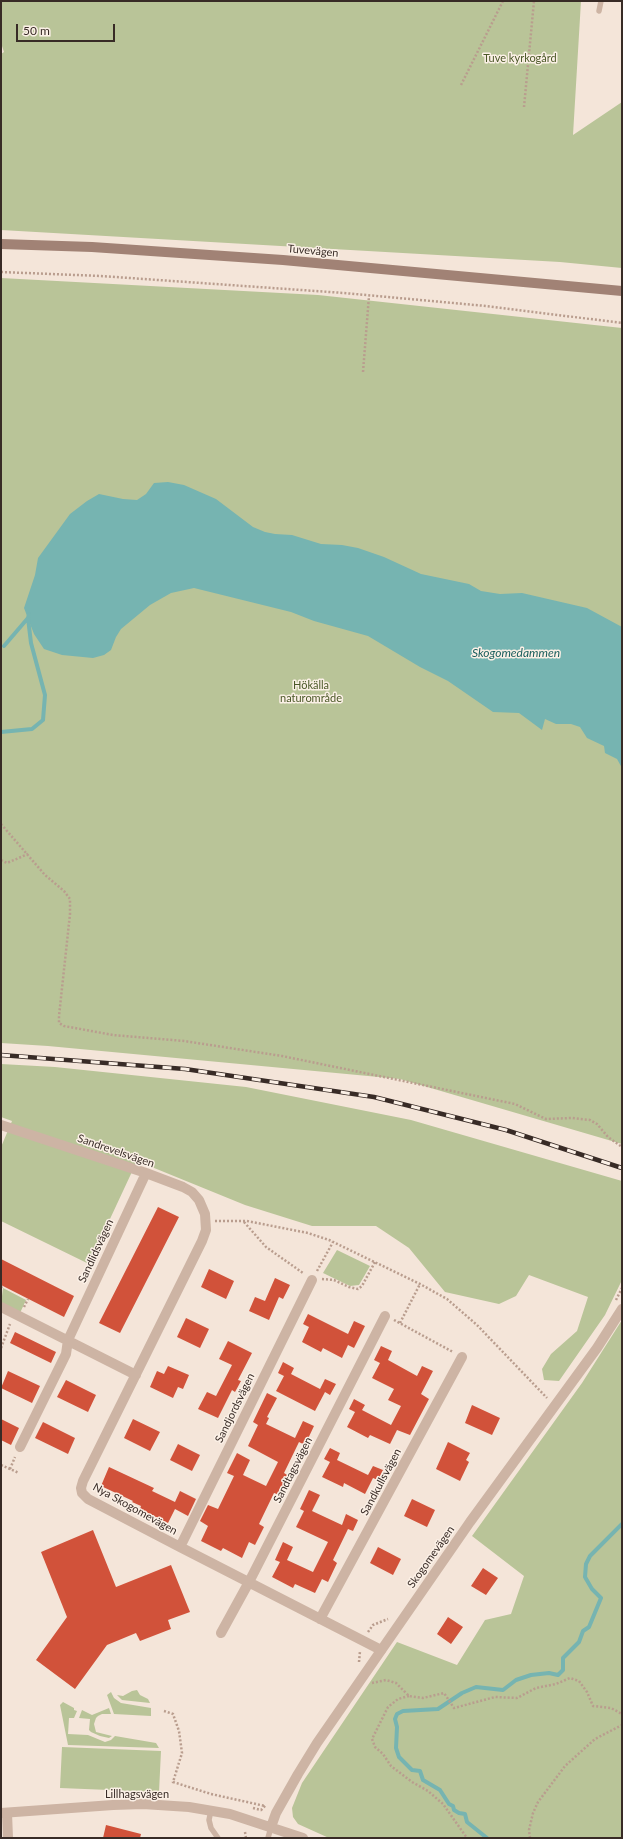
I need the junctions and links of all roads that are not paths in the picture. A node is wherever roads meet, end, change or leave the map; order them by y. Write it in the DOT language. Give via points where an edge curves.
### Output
graph roads {
  1 [pos="600,1"];
  2 [pos="599,10"];
  3 [pos="1,244"];
  4 [pos="622,291"];
  5 [pos="1,1125"];
  6 [pos="146,1173"];
  7 [pos="207,1220"];
  8 [pos="312,1280"];
  9 [pos="1,1307"];
  10 [pos="622,1309"];
  11 [pos="385,1316"];
  12 [pos="68,1340"];
  13 [pos="462,1356"];
  14 [pos="136,1375"];
  15 [pos="20,1447"];
  16 [pos="180,1547"];
  17 [pos="249,1582"];
  18 [pos="320,1620"];
  19 [pos="221,1634"];
  20 [pos="381,1650"];
  21 [pos="211,1810"];
  22 [pos="4,1813"];
  23 [pos="271,1827"];
  24 [pos="8,1838"];
  25 [pos="218,1838"];
  26 [pos="268,1838"];
  27 [pos="303,1838"];
  1 -- 2 [label="lane"];
  3 -- 4 [label="main road, Tuvevägen" via="284,260"];
  5 -- 6 [label="street, Sandrevelsvägen"];
  6 -- 7 [label="street, Sandrevelsvägen" via="192,1192 202,1205"];
  6 -- 12 [label="street, Sandlidsvägen"];
  7 -- 14 [label="street, Nya Skogomevägen" via="202,1241"];
  8 -- 16 [label="street, Sandjordsvägen"];
  9 -- 12 [label="street"];
  10 -- 20 [label="street, Skogomevägen" via="597,1348 470,1522"];
  11 -- 17 [label="street, Sandtagsvägen"];
  12 -- 14 [label="street"];
  12 -- 15 [label="street, Sandlidsvägen" via="66,1354"];
  13 -- 18 [label="street, Sandkullsvägen"];
  14 -- 16 [label="street, Nya Skogomevägen" via="83,1481 82,1493 88,1499"];
  16 -- 17 [label="street, Nya Skogomevägen"];
  17 -- 18 [label="street, Nya Skogomevägen"];
  17 -- 19 [label="street, Sandtagsvägen"];
  18 -- 20 [label="street, Nya Skogomevägen"];
  20 -- 23 [label="street, Skogomevägen" via="298,1774"];
  21 -- 22 [label="street, Lillhagsvägen" via="143,1804"];
  21 -- 23 [label="street, Lillhagsvägen"];
  21 -- 25 [label="lane" via="209,1820"];
  22 -- 24 [label="street"];
  23 -- 26 [label="lane"];
  23 -- 27 [label="street, Lillhagsvägen"];
}
